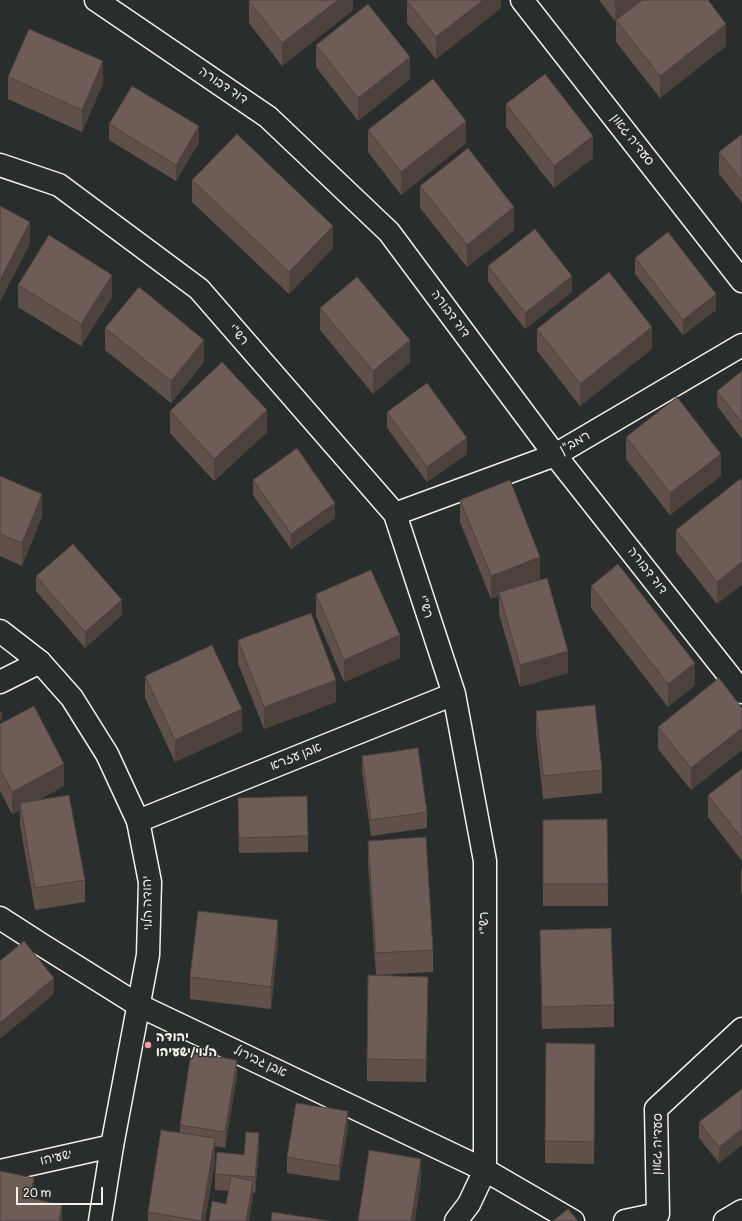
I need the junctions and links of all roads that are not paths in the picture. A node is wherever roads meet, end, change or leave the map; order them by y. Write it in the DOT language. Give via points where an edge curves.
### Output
graph roads {
  1 [pos="96,0"];
  2 [pos="522,0"];
  3 [pos="0,165"];
  4 [pos="742,281"];
  5 [pos="742,345"];
  6 [pos="555,455"];
  7 [pos="395,514"];
  8 [pos="0,631"];
  9 [pos="40,662"];
  10 [pos="0,682"];
  11 [pos="742,692"];
  12 [pos="454,694"];
  13 [pos="138,821"];
  14 [pos="0,918"];
  15 [pos="138,1005"];
  16 [pos="742,1029"];
  17 [pos="112,1146"];
  18 [pos="485,1170"];
  19 [pos="0,1171"];
  20 [pos="742,1211"];
  21 [pos="100,1221"];
  22 [pos="456,1221"];
  23 [pos="573,1221"];
  24 [pos="625,1221"];
  25 [pos="725,1221"];
  1 -- 6 [label="street, דוד דבורה" via="268,117 389,232"];
  2 -- 4 [label="street, סעדיה גאון"];
  3 -- 7 [label="street, רש\"י" via="59,185 199,289"];
  5 -- 6 [label="street, רמב\"ן"];
  6 -- 7 [label="street, רמב\"ן"];
  6 -- 11 [label="street, דוד דבורה"];
  7 -- 12 [label="street, רש\"י"];
  8 -- 9 [label="street, יהודה הלוי"];
  9 -- 10 [label="street"];
  9 -- 13 [label="street, יהודה הלוי" via="72,698 107,754"];
  12 -- 13 [label="street, אבן עזרא"];
  12 -- 18 [label="street, רש\"י" via="485,861"];
  13 -- 15 [label="street, יהודה הלוי" via="150,882 148,955"];
  14 -- 15 [label="street, אבן גבירול"];
  15 -- 17 [label="street, יהודה הלוי"];
  15 -- 18 [label="street, אבן גבירול"];
  16 -- 24 [label="street, סעדיה גאון" via="656,1109 658,1214"];
  17 -- 19 [label="street, ישעיהו"];
  17 -- 21 [label="street, יהודה הלוי"];
  18 -- 22 [label="street" via="469,1204"];
  18 -- 23 [label="street"];
  20 -- 25 [label="street"];
}
